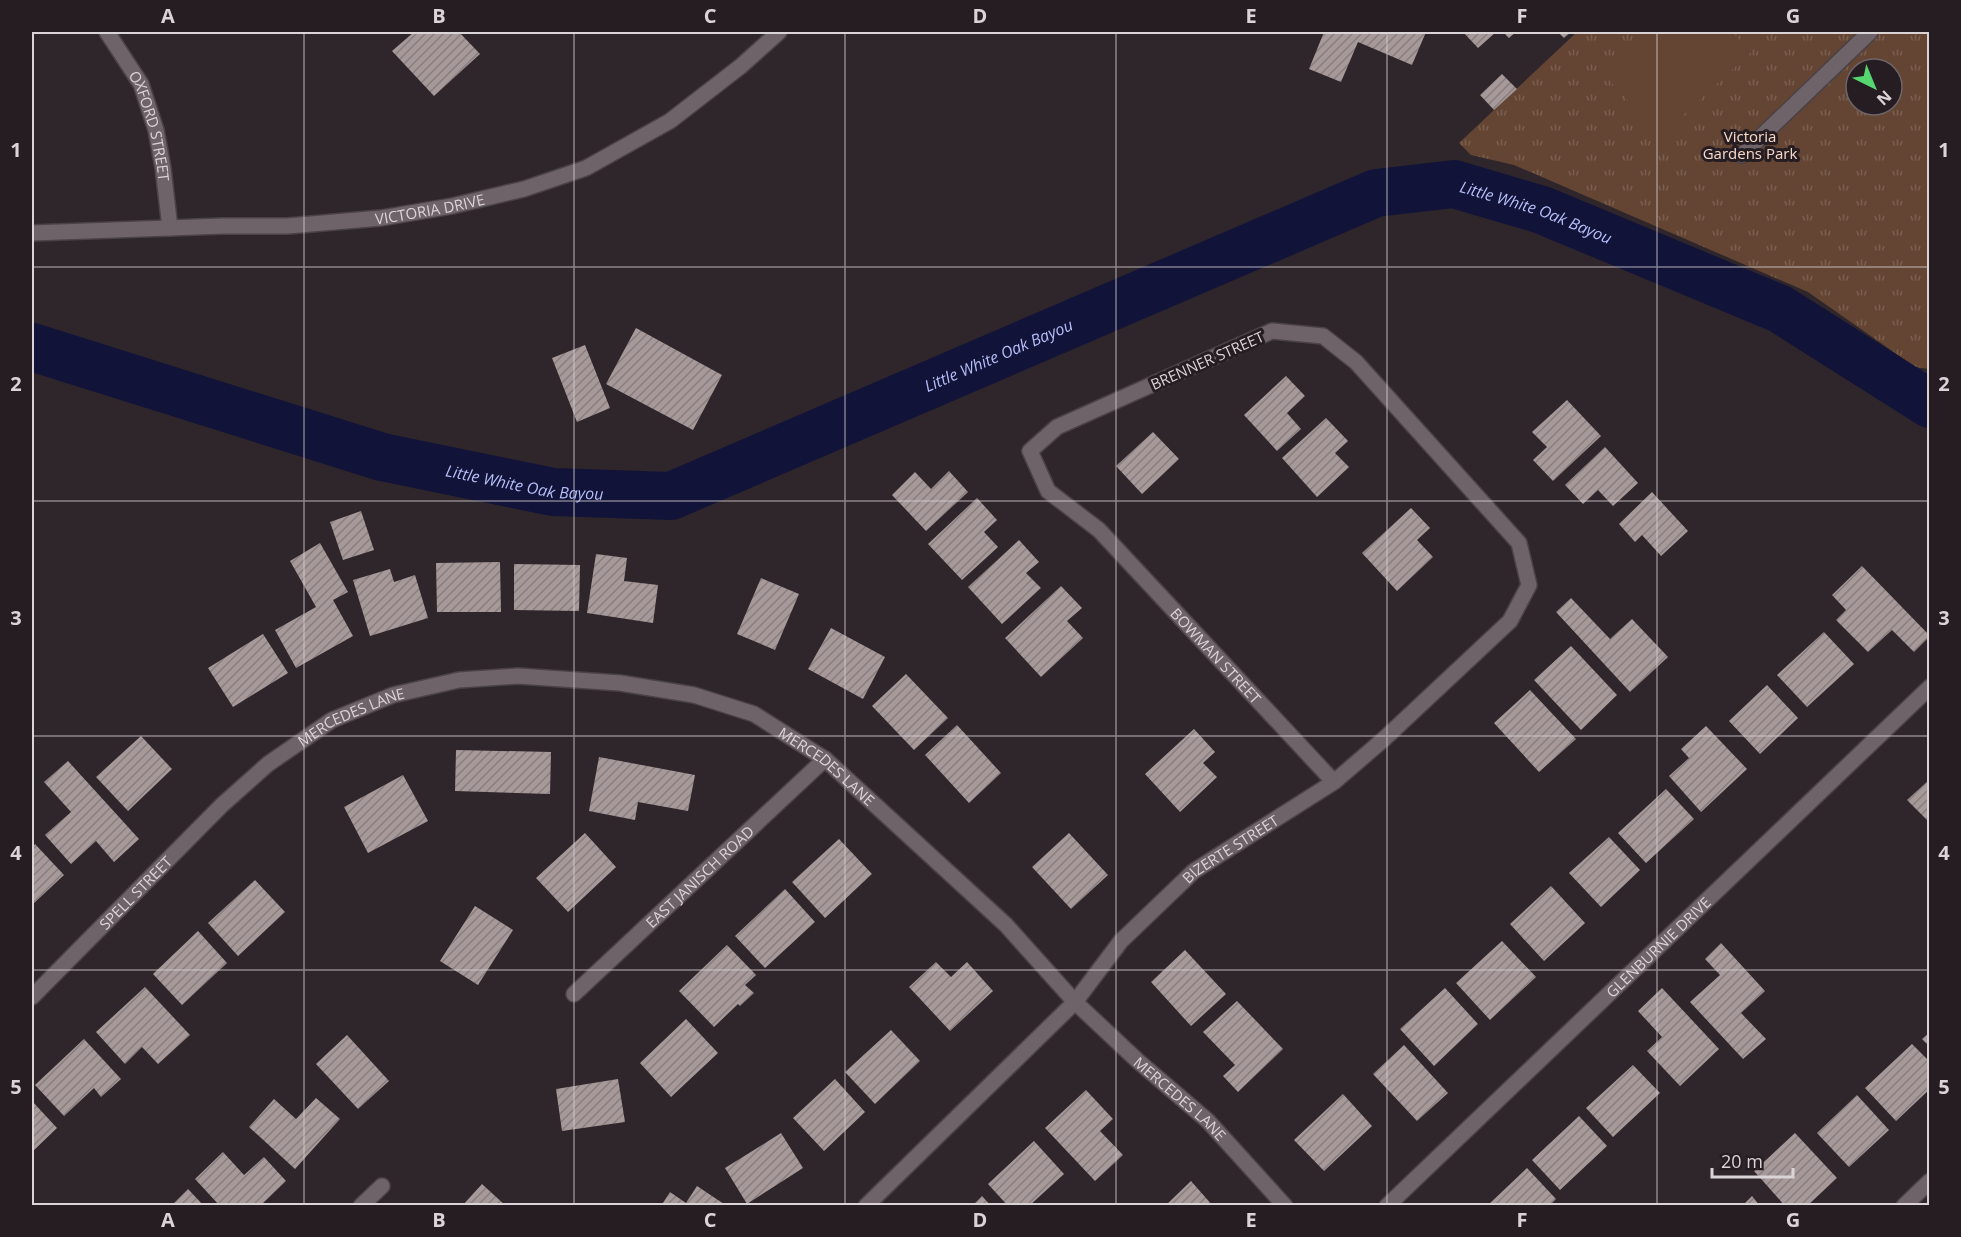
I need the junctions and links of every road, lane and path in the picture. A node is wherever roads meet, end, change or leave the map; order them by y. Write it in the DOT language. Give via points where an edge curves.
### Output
graph roads {
  1 [pos="107,32"];
  2 [pos="779,32"];
  3 [pos="1870,32"];
  4 [pos="1742,155"];
  5 [pos="170,228"];
  6 [pos="32,233"];
  7 [pos="1477,496"];
  8 [pos="1099,530"];
  9 [pos="1929,687"];
  10 [pos="825,759"];
  11 [pos="1334,782"];
  12 [pos="240,789"];
  13 [pos="574,994"];
  14 [pos="32,996"];
  15 [pos="1075,1002"];
  16 [pos="1929,1181"];
  17 [pos="382,1186"];
  18 [pos="361,1206"];
  19 [pos="866,1206"];
  20 [pos="1285,1206"];
  21 [pos="1387,1206"];
  22 [pos="1904,1206"];
  1 -- 5 [label="street, OXFORD STREET" via="141,84 156,130"];
  2 -- 5 [label="street, VICTORIA DRIVE" via="670,121 586,168 524,189 381,218 288,226"];
  3 -- 4 [label="street"];
  5 -- 6 [label="street, VICTORIA DRIVE"];
  7 -- 8 [label="street, BRENNER STREET" via="1356,362 1323,336 1272,331 1057,428 1030,452 1048,491"];
  7 -- 11 [label="street, BIZERTE STREET" via="1519,543 1529,585 1510,621"];
  8 -- 11 [label="street, BOWMAN STREET"];
  9 -- 21 [label="street, GLENBURNIE DRIVE"];
  10 -- 12 [label="street, MERCEDES LANE" via="754,714 694,695 620,683 518,676 459,680 393,695 332,720 268,764"];
  10 -- 13 [label="street, EAST JANISCH ROAD"];
  10 -- 15 [label="street, MERCEDES LANE" via="1006,925"];
  11 -- 15 [label="street, BIZERTE STREET" via="1194,871 1121,941"];
  12 -- 14 [label="street, SPELL STREET"];
  15 -- 19 [label="street, BIZERTE STREET"];
  15 -- 20 [label="street, MERCEDES LANE" via="1208,1121"];
  16 -- 22 [label="street"];
  17 -- 18 [label="street"];
}
